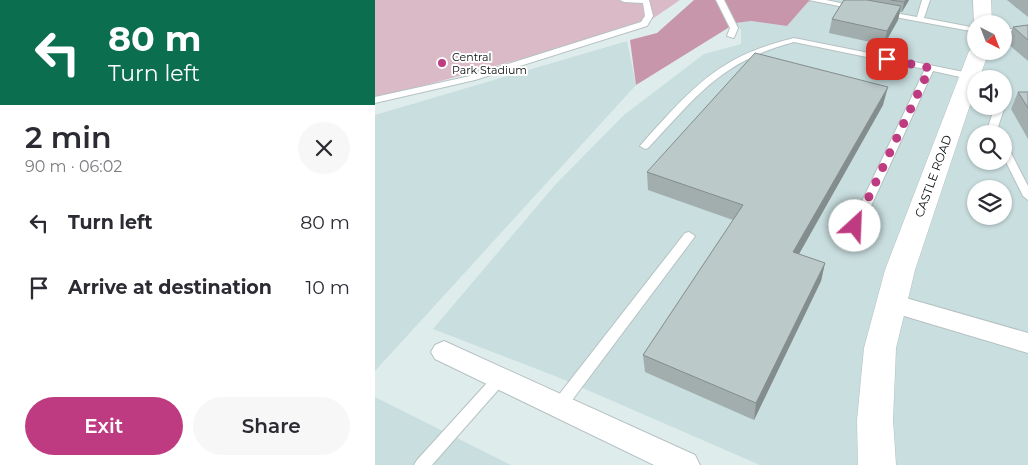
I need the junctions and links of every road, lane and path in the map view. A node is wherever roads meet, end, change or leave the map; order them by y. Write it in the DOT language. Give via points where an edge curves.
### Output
graph roads {
  1 [pos="624,0"];
  2 [pos="720,0"];
  3 [pos="813,0"];
  4 [pos="925,0"];
  5 [pos="983,0"];
  6 [pos="862,9"];
  7 [pos="872,11"];
  8 [pos="983,15"];
  9 [pos="920,20"];
  10 [pos="967,28"];
  11 [pos="1013,31"];
  12 [pos="1028,31"];
  13 [pos="731,36"];
  14 [pos="974,64"];
  15 [pos="930,68"];
  16 [pos="375,100"];
  17 [pos="645,146"];
  18 [pos="1012,165"];
  19 [pos="1028,196"];
  20 [pos="689,236"];
  21 [pos="848,243"];
  22 [pos="892,303"];
  23 [pos="1028,343"];
  24 [pos="444,352"];
  25 [pos="501,377"];
  26 [pos="559,406"];
  27 [pos="422,465"];
  28 [pos="685,465"];
  29 [pos="877,465"];
  1 -- 16 [label="lane" via="646,1 649,16 645,24 472,78"];
  2 -- 13 [label="lane" via="734,28"];
  3 -- 6 [label="lane"];
  4 -- 9 [label="lane"];
  5 -- 8 [label="main road"];
  7 -- 9 [label="lane"];
  9 -- 10 [label="lane"];
  11 -- 12 [label="lane"];
  14 -- 15 [label="lane"];
  14 -- 22 [label="main road, CASTLE ROAD" via="919,214"];
  15 -- 17 [label="lane" via="794,40 772,45 721,70"];
  15 -- 21 [label="lane"];
  18 -- 19 [label="lane"];
  20 -- 26 [label="lane"];
  22 -- 23 [label="street"];
  22 -- 29 [label="main road, CASTLE ROAD" via="880,348 875,420"];
  24 -- 25 [label="street"];
  25 -- 26 [label="street"];
  25 -- 27 [label="lane"];
  26 -- 28 [label="street"];
}
